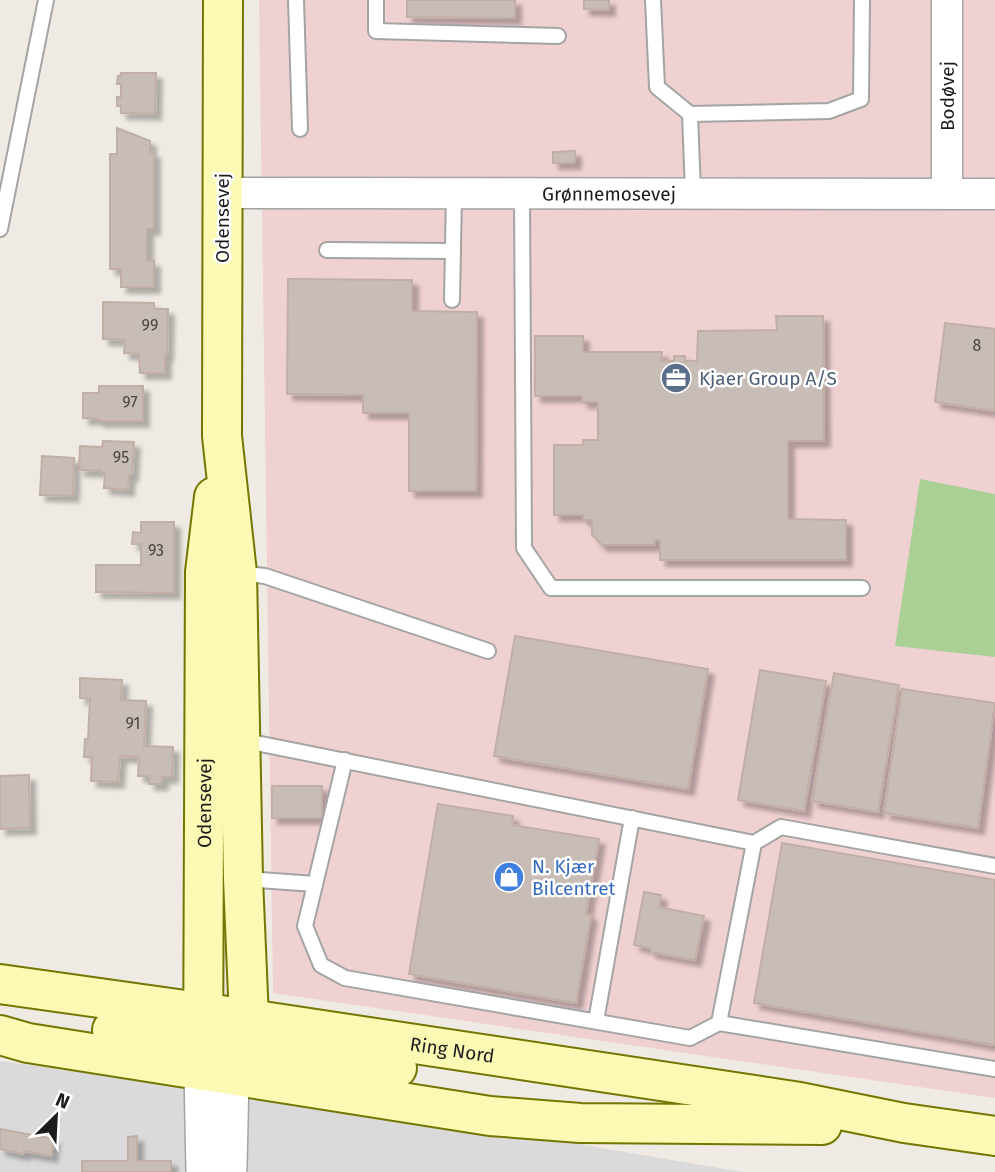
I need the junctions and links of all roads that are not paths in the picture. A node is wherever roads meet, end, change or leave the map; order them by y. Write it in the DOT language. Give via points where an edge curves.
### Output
graph roads {
  1 [pos="46,0"];
  2 [pos="296,0"];
  3 [pos="376,0"];
  4 [pos="653,0"];
  5 [pos="862,0"];
  6 [pos="947,0"];
  7 [pos="221,1"];
  8 [pos="558,36"];
  9 [pos="690,114"];
  10 [pos="300,129"];
  11 [pos="693,192"];
  12 [pos="947,192"];
  13 [pos="222,193"];
  14 [pos="454,193"];
  15 [pos="522,193"];
  16 [pos="995,194"];
  17 [pos="0,229"];
  18 [pos="327,250"];
  19 [pos="453,251"];
  20 [pos="452,300"];
  21 [pos="222,436"];
  22 [pos="237,573"];
  23 [pos="862,588"];
  24 [pos="488,651"];
  25 [pos="224,744"];
  26 [pos="345,760"];
  27 [pos="632,818"];
  28 [pos="754,843"];
  29 [pos="995,866"];
  30 [pos="243,879"];
  31 [pos="315,884"];
  32 [pos="0,984"];
  33 [pos="0,1019"];
  34 [pos="596,1021"];
  35 [pos="719,1023"];
  36 [pos="0,1035"];
  37 [pos="227,1045"];
  38 [pos="995,1069"];
  39 [pos="904,1123"];
  40 [pos="995,1136"];
  41 [pos="205,1172"];
  42 [pos="228,1172"];
  43 [pos="246,1172"];
  1 -- 17 [label="lane"];
  2 -- 10 [label="lane"];
  3 -- 8 [label="lane" via="376,32"];
  4 -- 9 [label="lane" via="657,87"];
  5 -- 9 [label="lane" via="860,99 829,111"];
  6 -- 12 [label="street, Bodøvej"];
  7 -- 13 [label="main road, Odensevej"];
  9 -- 11 [label="lane"];
  11 -- 12 [label="street, Grønnemosevej"];
  11 -- 15 [label="street, Grønnemosevej"];
  12 -- 16 [label="street, Grønnemosevej"];
  13 -- 14 [label="street, Grønnemosevej"];
  13 -- 21 [label="main road, Odensevej"];
  14 -- 15 [label="street, Grønnemosevej"];
  14 -- 19 [label="lane"];
  15 -- 23 [label="lane" via="524,548 551,588"];
  18 -- 19 [label="lane"];
  19 -- 20 [label="lane"];
  21 -- 22 [label="main road, Odensevej"];
  21 -- 25 [label="main road, Odensevej" via="205,572 205,695"];
  22 -- 24 [label="lane" via="265,576"];
  22 -- 25 [label="main road, Odensevej"];
  25 -- 26 [label="lane"];
  25 -- 30 [label="main road, Odensevej"];
  25 -- 37 [label="main road, Odensevej"];
  26 -- 27 [label="lane"];
  26 -- 31 [label="lane"];
  27 -- 28 [label="lane"];
  27 -- 34 [label="lane"];
  28 -- 29 [label="lane" via="781,827"];
  28 -- 35 [label="lane"];
  30 -- 31 [label="lane"];
  30 -- 37 [label="main road, Odensevej"];
  31 -- 34 [label="lane" via="305,926 321,965 345,978"];
  32 -- 37 [label="main road, Ring Nord"];
  33 -- 37 [label="main road"];
  34 -- 35 [label="lane" via="690,1038"];
  35 -- 38 [label="lane"];
  36 -- 37 [label="main road, Ring Nord" via="29,1043"];
  37 -- 39 [label="main road, Ring Nord" via="590,1070"];
  37 -- 39 [label="main road, Ring Nord" via="503,1117 580,1123"];
  37 -- 41 [label="street, Odensevej"];
  37 -- 42 [label="street, Odensevej"];
  37 -- 43 [label="street, Odensevej"];
  39 -- 40 [label="main road, Ring Nord"];
}
